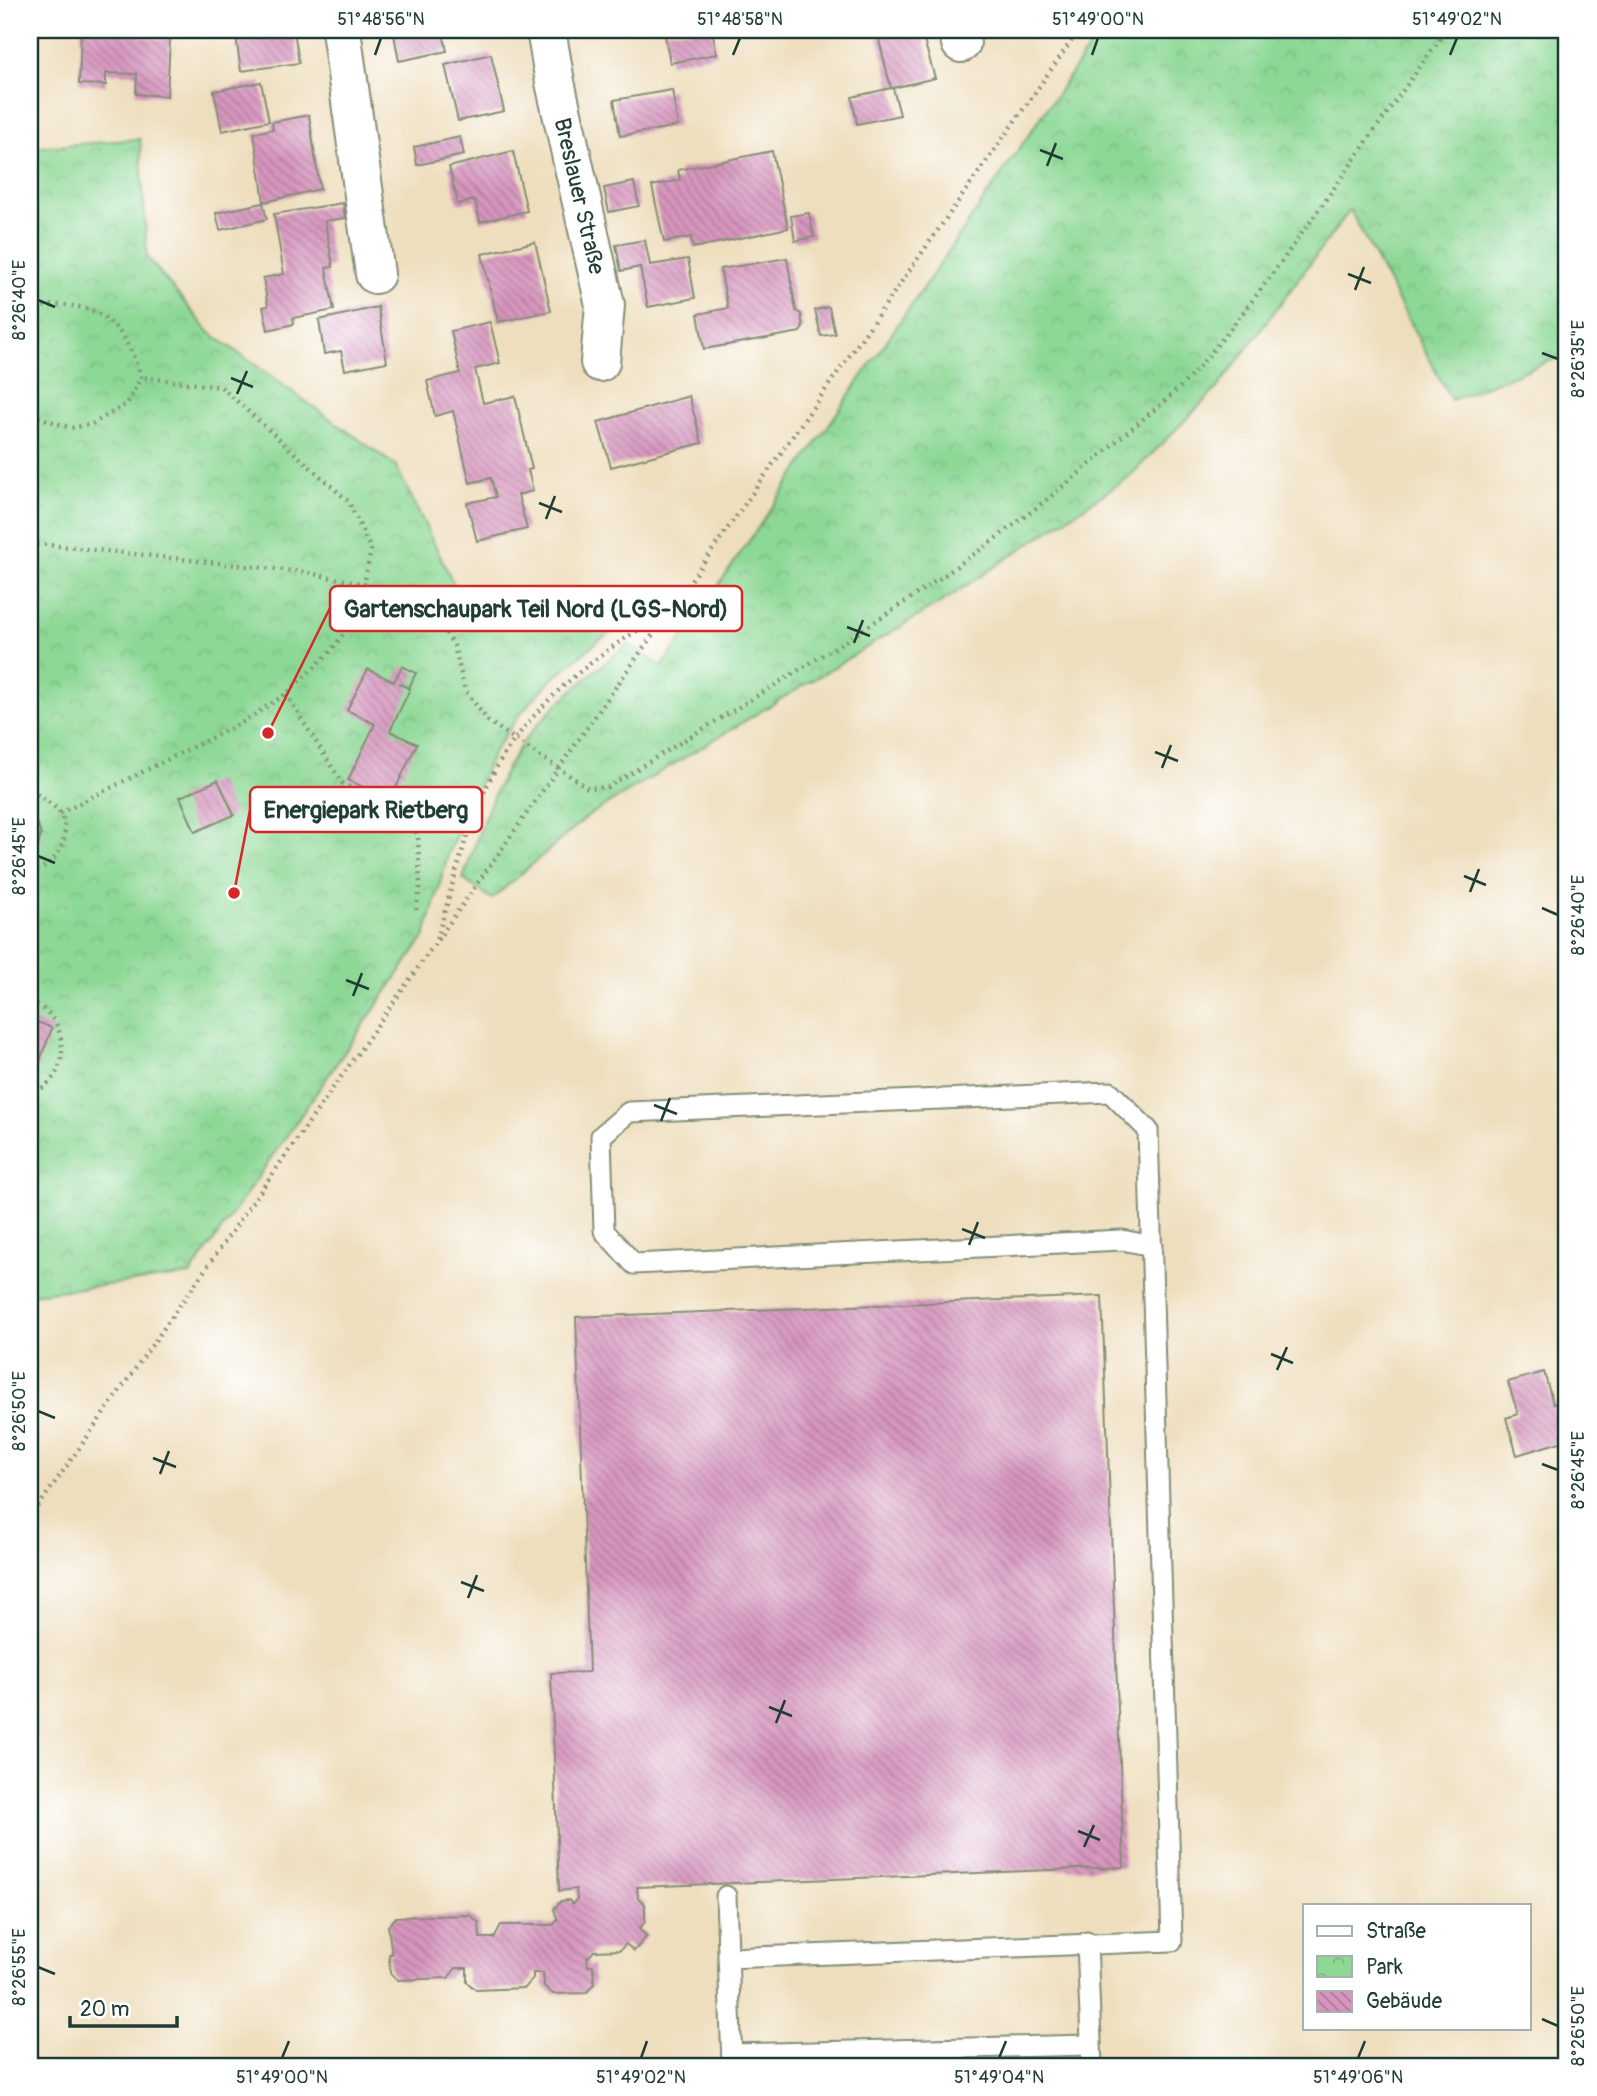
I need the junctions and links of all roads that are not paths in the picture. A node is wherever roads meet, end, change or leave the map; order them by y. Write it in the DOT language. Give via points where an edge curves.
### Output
graph roads {
  1 [pos="341,30"];
  2 [pos="546,30"];
  3 [pos="375,274"];
  4 [pos="600,362"];
  5 [pos="1152,1246"];
  6 [pos="726,1896"];
  7 [pos="1087,1942"];
  8 [pos="728,1958"];
  9 [pos="1090,2045"];
  10 [pos="732,2060"];
  11 [pos="1092,2066"];
  1 -- 3 [label="street"];
  2 -- 4 [label="street, Breslauer Straße" via="606,305"];
  5 -- 5 [label="lane" via="1148,1130 1110,1092 629,1112 601,1136 604,1231 634,1264 1122,1240"];
  5 -- 7 [label="lane" via="1172,1941"];
  6 -- 8 [label="lane"];
  7 -- 8 [label="lane"];
  7 -- 9 [label="lane"];
  8 -- 10 [label="lane"];
  9 -- 10 [label="lane"];
  9 -- 11 [label="lane"];
}
